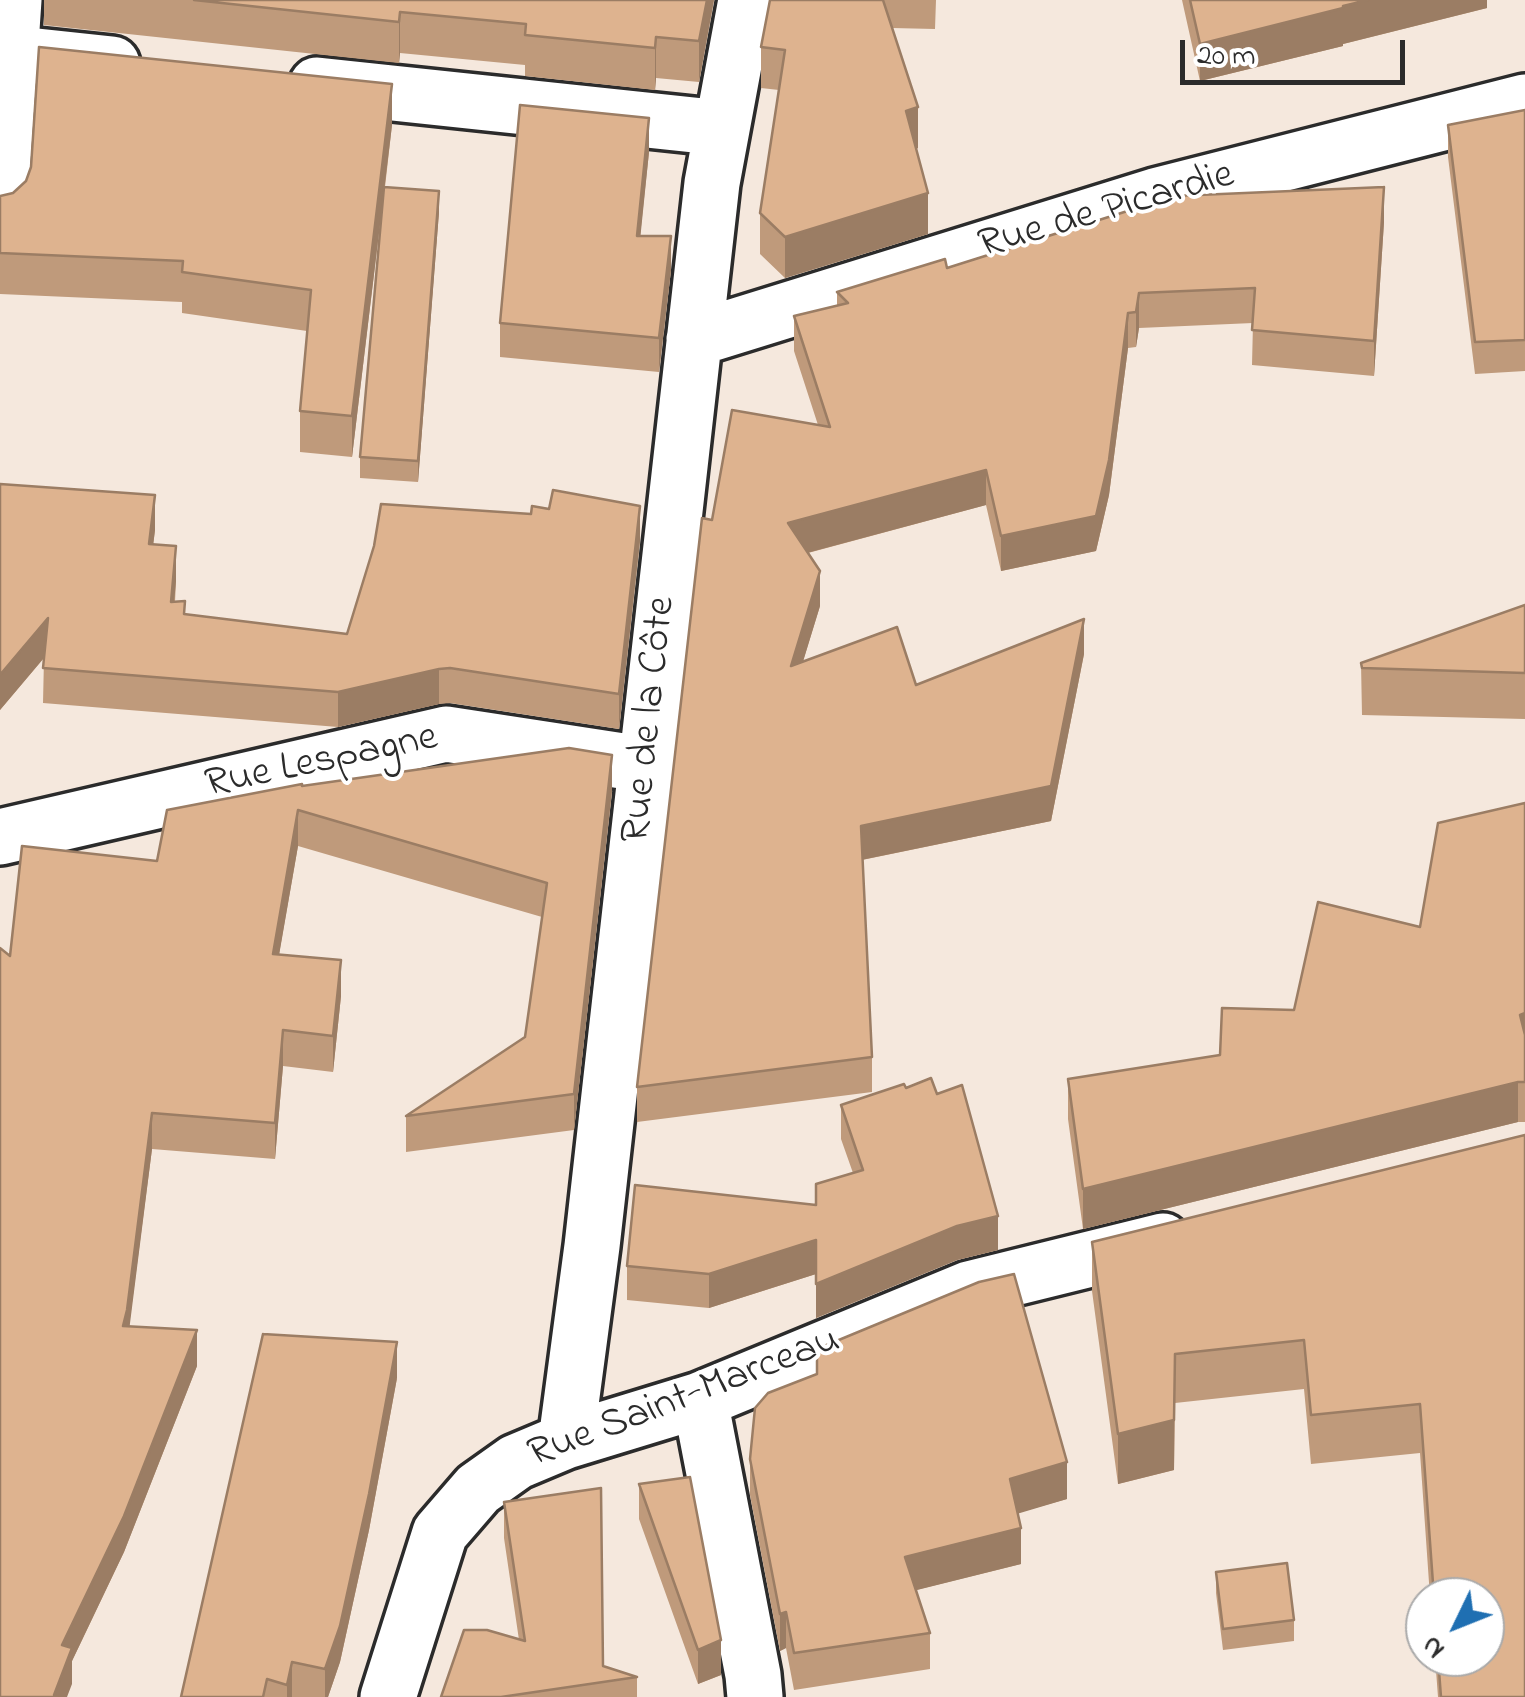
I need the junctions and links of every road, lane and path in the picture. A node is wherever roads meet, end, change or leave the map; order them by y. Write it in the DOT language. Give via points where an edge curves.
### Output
graph roads {
  1 [pos="14,0"];
  2 [pos="746,0"];
  3 [pos="9,53"];
  4 [pos="168,70"];
  5 [pos="266,80"];
  6 [pos="1525,102"];
  7 [pos="722,128"];
  8 [pos="0,206"];
  9 [pos="694,340"];
  10 [pos="647,765"];
  11 [pos="0,837"];
  12 [pos="1218,1228"];
  13 [pos="700,1400"];
  14 [pos="566,1442"];
  15 [pos="388,1697"];
  16 [pos="755,1697"];
  1 -- 3 [label="street"];
  2 -- 7 [label="street, Rue de la Côte"];
  3 -- 4 [label="street"];
  3 -- 8 [label="street"];
  5 -- 7 [label="street"];
  6 -- 9 [label="street, Rue de Picardie" via="1155,196"];
  7 -- 9 [label="street, Rue de la Côte"];
  9 -- 10 [label="street, Rue de la Côte"];
  10 -- 11 [label="street, Rue Lespagne" via="446,734"];
  10 -- 14 [label="street, Rue de la Côte"];
  12 -- 13 [label="street, Rue Saint-Marceau" via="969,1289"];
  13 -- 14 [label="street, Rue Saint-Marceau"];
  13 -- 16 [label="street"];
  14 -- 15 [label="street, Rue Saint-Marceau" via="516,1462 478,1489 440,1533"];
}
